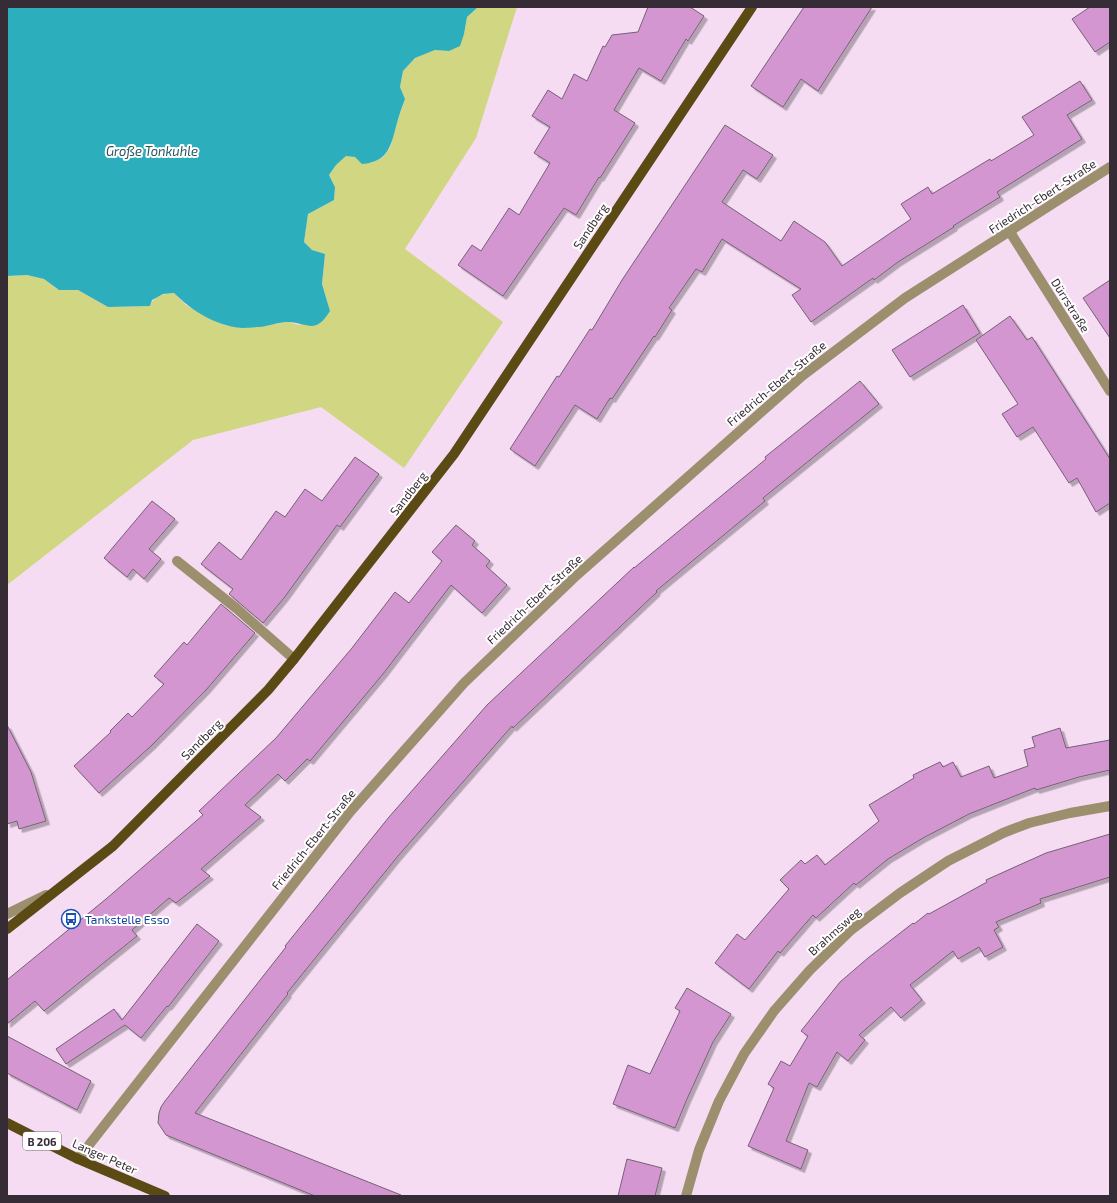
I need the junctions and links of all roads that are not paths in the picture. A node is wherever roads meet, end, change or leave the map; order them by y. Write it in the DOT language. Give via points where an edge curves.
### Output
graph roads {
  1 [pos="752,7"];
  2 [pos="1110,167"];
  3 [pos="1010,232"];
  4 [pos="1110,391"];
  5 [pos="177,562"];
  6 [pos="294,659"];
  7 [pos="1110,806"];
  8 [pos="55,891"];
  9 [pos="7,914"];
  10 [pos="7,929"];
  11 [pos="7,1123"];
  12 [pos="78,1158"];
  13 [pos="148,1193"];
  14 [pos="165,1196"];
  15 [pos="686,1196"];
  1 -- 6 [label="main road, Sandberg" via="454,454"];
  2 -- 3 [label="street, Friedrich-Ebert-Straße"];
  3 -- 4 [label="street, Dürrstraße"];
  3 -- 12 [label="street, Friedrich-Ebert-Straße" via="905,298 802,376 577,575 464,683 350,812"];
  5 -- 6 [label="street" via="236,608"];
  6 -- 8 [label="main road, Sandberg" via="268,690 112,846"];
  7 -- 15 [label="street, Brahmsweg" via="1029,823 1003,833 948,861 851,930 810,970 774,1011 744,1054 719,1101 699,1150"];
  8 -- 9 [label="street"];
  8 -- 10 [label="main road, Sandberg"];
  11 -- 12 [label="main road, Langer Peter / B 206"];
  12 -- 13 [label="main road, Langer Peter / B 206"];
  13 -- 14 [label="main road, Langer Peter / B 206"];
}
